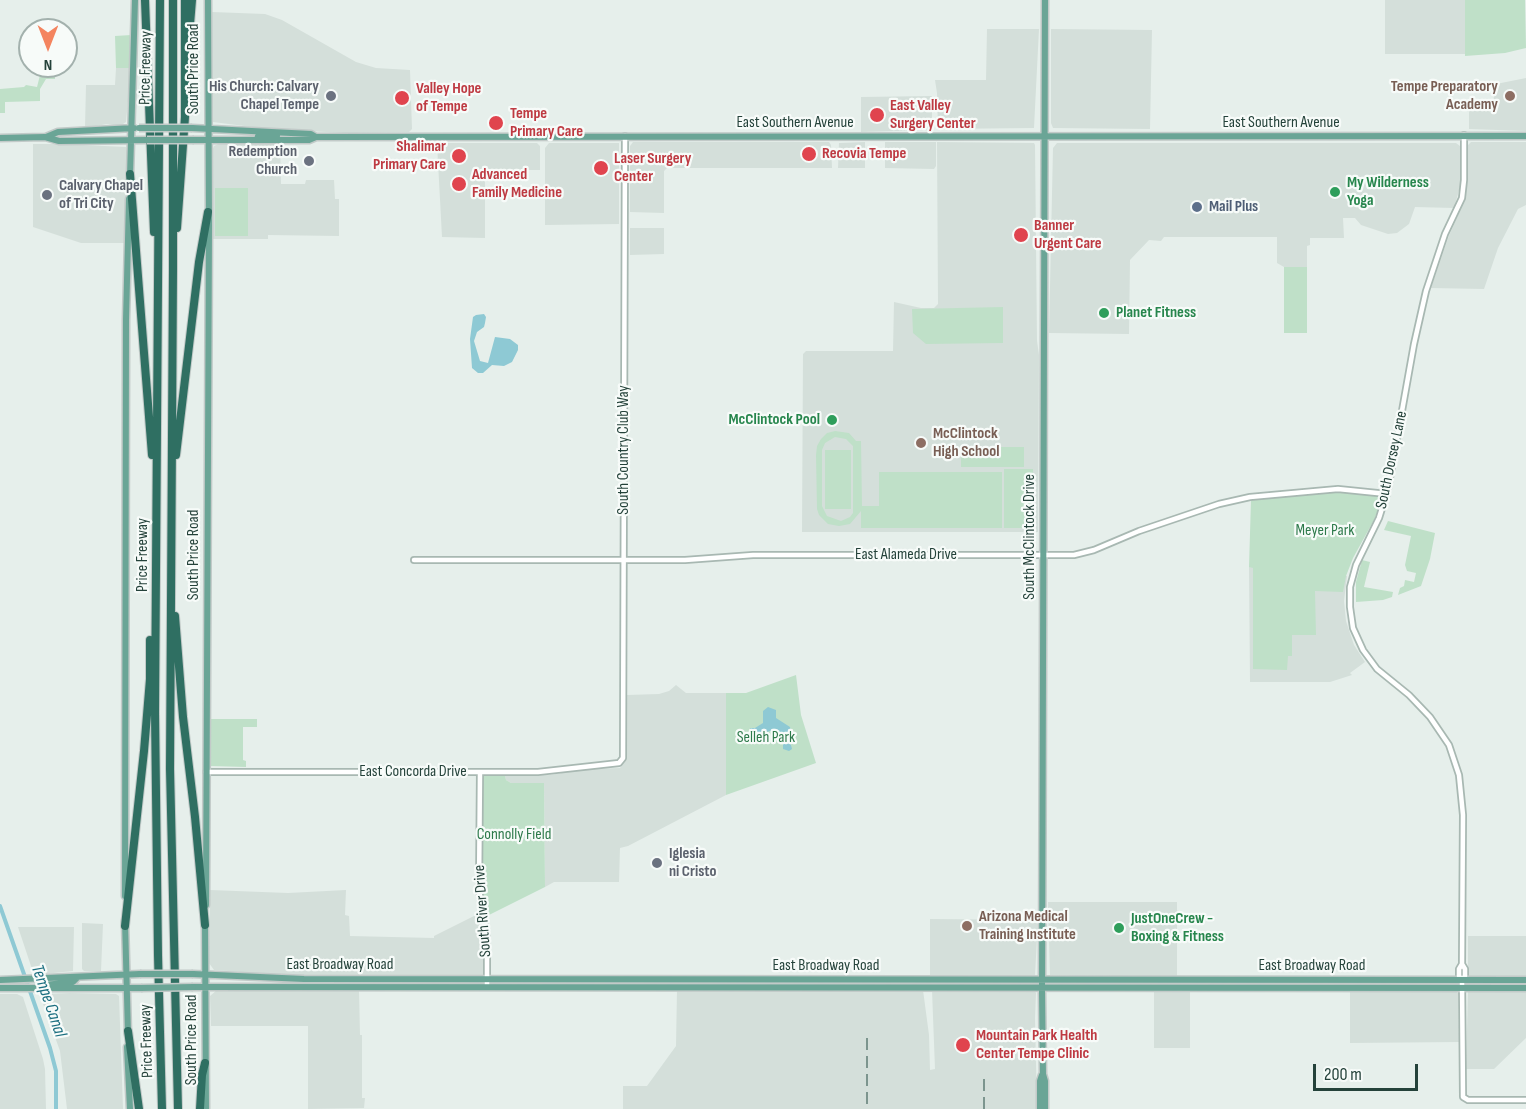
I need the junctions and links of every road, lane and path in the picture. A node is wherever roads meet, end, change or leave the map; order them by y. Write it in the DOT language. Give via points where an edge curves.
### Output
graph roads {
  1 [pos="135,0"];
  2 [pos="145,0"];
  3 [pos="160,0"];
  4 [pos="172,0"];
  5 [pos="185,0"];
  6 [pos="192,0"];
  7 [pos="208,0"];
  8 [pos="1044,0"];
  9 [pos="185,71"];
  10 [pos="131,128"];
  11 [pos="208,128"];
  12 [pos="1044,135"];
  13 [pos="1464,135"];
  14 [pos="1526,135"];
  15 [pos="314,136"];
  16 [pos="625,136"];
  17 [pos="45,137"];
  18 [pos="0,138"];
  19 [pos="131,141"];
  20 [pos="208,141"];
  21 [pos="130,174"];
  22 [pos="208,212"];
  23 [pos="173,244"];
  24 [pos="158,294"];
  25 [pos="172,489"];
  26 [pos="1387,494"];
  27 [pos="156,495"];
  28 [pos="1044,555"];
  29 [pos="414,560"];
  30 [pos="623,560"];
  31 [pos="156,576"];
  32 [pos="171,577"];
  33 [pos="619,763"];
  34 [pos="206,772"];
  35 [pos="480,772"];
  36 [pos="125,926"];
  37 [pos="205,926"];
  38 [pos="206,974"];
  39 [pos="125,975"];
  40 [pos="78,977"];
  41 [pos="355,979"];
  42 [pos="925,979"];
  43 [pos="1042,979"];
  44 [pos="0,980"];
  45 [pos="964,980"];
  46 [pos="1245,980"];
  47 [pos="1353,980"];
  48 [pos="1462,980"];
  49 [pos="1526,980"];
  50 [pos="304,983"];
  51 [pos="487,983"];
  52 [pos="1146,984"];
  53 [pos="206,987"];
  54 [pos="355,987"];
  55 [pos="927,987"];
  56 [pos="949,987"];
  57 [pos="1042,987"];
  58 [pos="0,988"];
  59 [pos="36,988"];
  60 [pos="126,988"];
  61 [pos="1245,988"];
  62 [pos="1352,988"];
  63 [pos="1462,988"];
  64 [pos="1526,988"];
  65 [pos="128,1031"];
  66 [pos="205,1063"];
  67 [pos="1042,1074"];
  68 [pos="1526,1100"];
  69 [pos="130,1109"];
  70 [pos="139,1109"];
  71 [pos="162,1109"];
  72 [pos="178,1109"];
  73 [pos="200,1109"];
  74 [pos="206,1109"];
  75 [pos="1040,1109"];
  76 [pos="1045,1109"];
  1 -- 10 [label="main road"];
  2 -- 24 [label="highway"];
  3 -- 24 [label="highway, Price Freeway"];
  4 -- 23 [label="highway, Price Freeway"];
  5 -- 9 [label="highway"];
  6 -- 9 [label="highway"];
  7 -- 11 [label="main road, South Price Road"];
  8 -- 12 [label="main road, South McClintock Drive"];
  9 -- 23 [label="highway" via="184,146"];
  10 -- 11 [label="main road, East Southern Avenue, bridge"];
  10 -- 17 [label="main road, East Southern Avenue" via="58,132"];
  10 -- 19 [label="main road"];
  11 -- 15 [label="main road, East Southern Avenue"];
  11 -- 20 [label="main road, South Price Road"];
  12 -- 13 [label="main road, East Southern Avenue"];
  12 -- 16 [label="main road, East Southern Avenue"];
  12 -- 28 [label="main road, South McClintock Drive"];
  13 -- 14 [label="main road, East Southern Avenue"];
  13 -- 26 [label="street, South Dorsey Lane" via="1463,193 1424,300"];
  15 -- 16 [label="main road, East Southern Avenue"];
  15 -- 20 [label="main road, East Southern Avenue" via="309,140"];
  16 -- 30 [label="street, South Country Club Way"];
  17 -- 18 [label="main road, East Southern Avenue"];
  17 -- 19 [label="main road, East Southern Avenue" via="59,141"];
  19 -- 20 [label="main road, East Southern Avenue, bridge"];
  19 -- 21 [label="main road"];
  20 -- 22 [label="main road, South Price Road"];
  21 -- 27 [label="highway"];
  21 -- 36 [label="main road" via="126,320"];
  22 -- 25 [label="highway"];
  22 -- 34 [label="main road, South Price Road"];
  23 -- 25 [label="highway, Price Freeway"];
  24 -- 27 [label="highway, Price Freeway"];
  25 -- 32 [label="highway, Price Freeway"];
  26 -- 28 [label="street, East Alameda Drive" via="1338,489 1250,497 1139,531 1090,552"];
  26 -- 48 [label="street, South Dorsey Lane" via="1354,571 1350,617 1366,655 1430,717 1445,738 1458,770 1463,798"];
  27 -- 31 [label="highway, Price Freeway"];
  28 -- 30 [label="street, East Alameda Drive" via="753,555"];
  28 -- 43 [label="main road, South McClintock Drive"];
  29 -- 30 [label="street, East Alameda Drive"];
  30 -- 33 [label="street, South Country Club Way" via="623,758"];
  31 -- 36 [label="highway" via="143,762"];
  31 -- 71 [label="highway, Price Freeway" via="154,712"];
  32 -- 37 [label="highway"];
  32 -- 72 [label="highway, Price Freeway" via="170,770"];
  33 -- 35 [label="street, East Concorda Drive" via="556,771"];
  34 -- 35 [label="street, East Concorda Drive"];
  34 -- 37 [label="main road, South Price Road"];
  35 -- 51 [label="street, South River Drive" via="479,890 487,936"];
  36 -- 39 [label="main road"];
  37 -- 38 [label="main road, South Price Road"];
  38 -- 39 [label="main road, East Broadway Road, bridge"];
  38 -- 50 [label="main road, East Broadway Road"];
  38 -- 53 [label="main road, South Price Road"];
  39 -- 40 [label="main road, East Broadway Road"];
  39 -- 60 [label="main road"];
  40 -- 44 [label="main road"];
  40 -- 59 [label="main road" via="73,982"];
  41 -- 50 [label="main road, East Broadway Road"];
  41 -- 51 [label="main road, East Broadway Road"];
  41 -- 54 [label="main road"];
  42 -- 45 [label="main road, East Broadway Road"];
  42 -- 51 [label="main road, East Broadway Road"];
  42 -- 55 [label="main road"];
  43 -- 45 [label="main road, East Broadway Road"];
  43 -- 52 [label="main road, East Broadway Road"];
  43 -- 57 [label="main road, South McClintock Drive"];
  45 -- 56 [label="main road"];
  46 -- 47 [label="main road, East Broadway Road"];
  46 -- 52 [label="main road, East Broadway Road"];
  46 -- 61 [label="main road"];
  47 -- 48 [label="main road, East Broadway Road"];
  47 -- 62 [label="main road"];
  48 -- 49 [label="main road, East Broadway Road"];
  48 -- 63 [label="street, South Dorsey Lane"];
  50 -- 53 [label="main road, East Broadway Road"];
  50 -- 54 [label="main road, East Broadway Road"];
  51 -- 54 [label="main road, East Broadway Road"];
  51 -- 55 [label="main road, East Broadway Road"];
  52 -- 57 [label="main road, East Broadway Road"];
  52 -- 61 [label="main road, East Broadway Road"];
  53 -- 60 [label="main road, East Broadway Road, bridge"];
  53 -- 66 [label="main road, South Price Road"];
  55 -- 56 [label="main road, East Broadway Road"];
  56 -- 57 [label="main road, East Broadway Road"];
  57 -- 67 [label="main road, South McClintock Drive"];
  58 -- 59 [label="main road"];
  59 -- 60 [label="main road, East Broadway Road"];
  60 -- 65 [label="main road"];
  61 -- 62 [label="main road, East Broadway Road"];
  62 -- 63 [label="main road, East Broadway Road"];
  63 -- 64 [label="main road, East Broadway Road"];
  63 -- 68 [label="street, South Dorsey Lane" via="1465,1100"];
  65 -- 69 [label="main road"];
  65 -- 70 [label="highway"];
  66 -- 73 [label="highway"];
  66 -- 74 [label="main road, South Price Road"];
  67 -- 75 [label="main road, South McClintock Drive"];
  67 -- 76 [label="main road, South McClintock Drive"];
}
